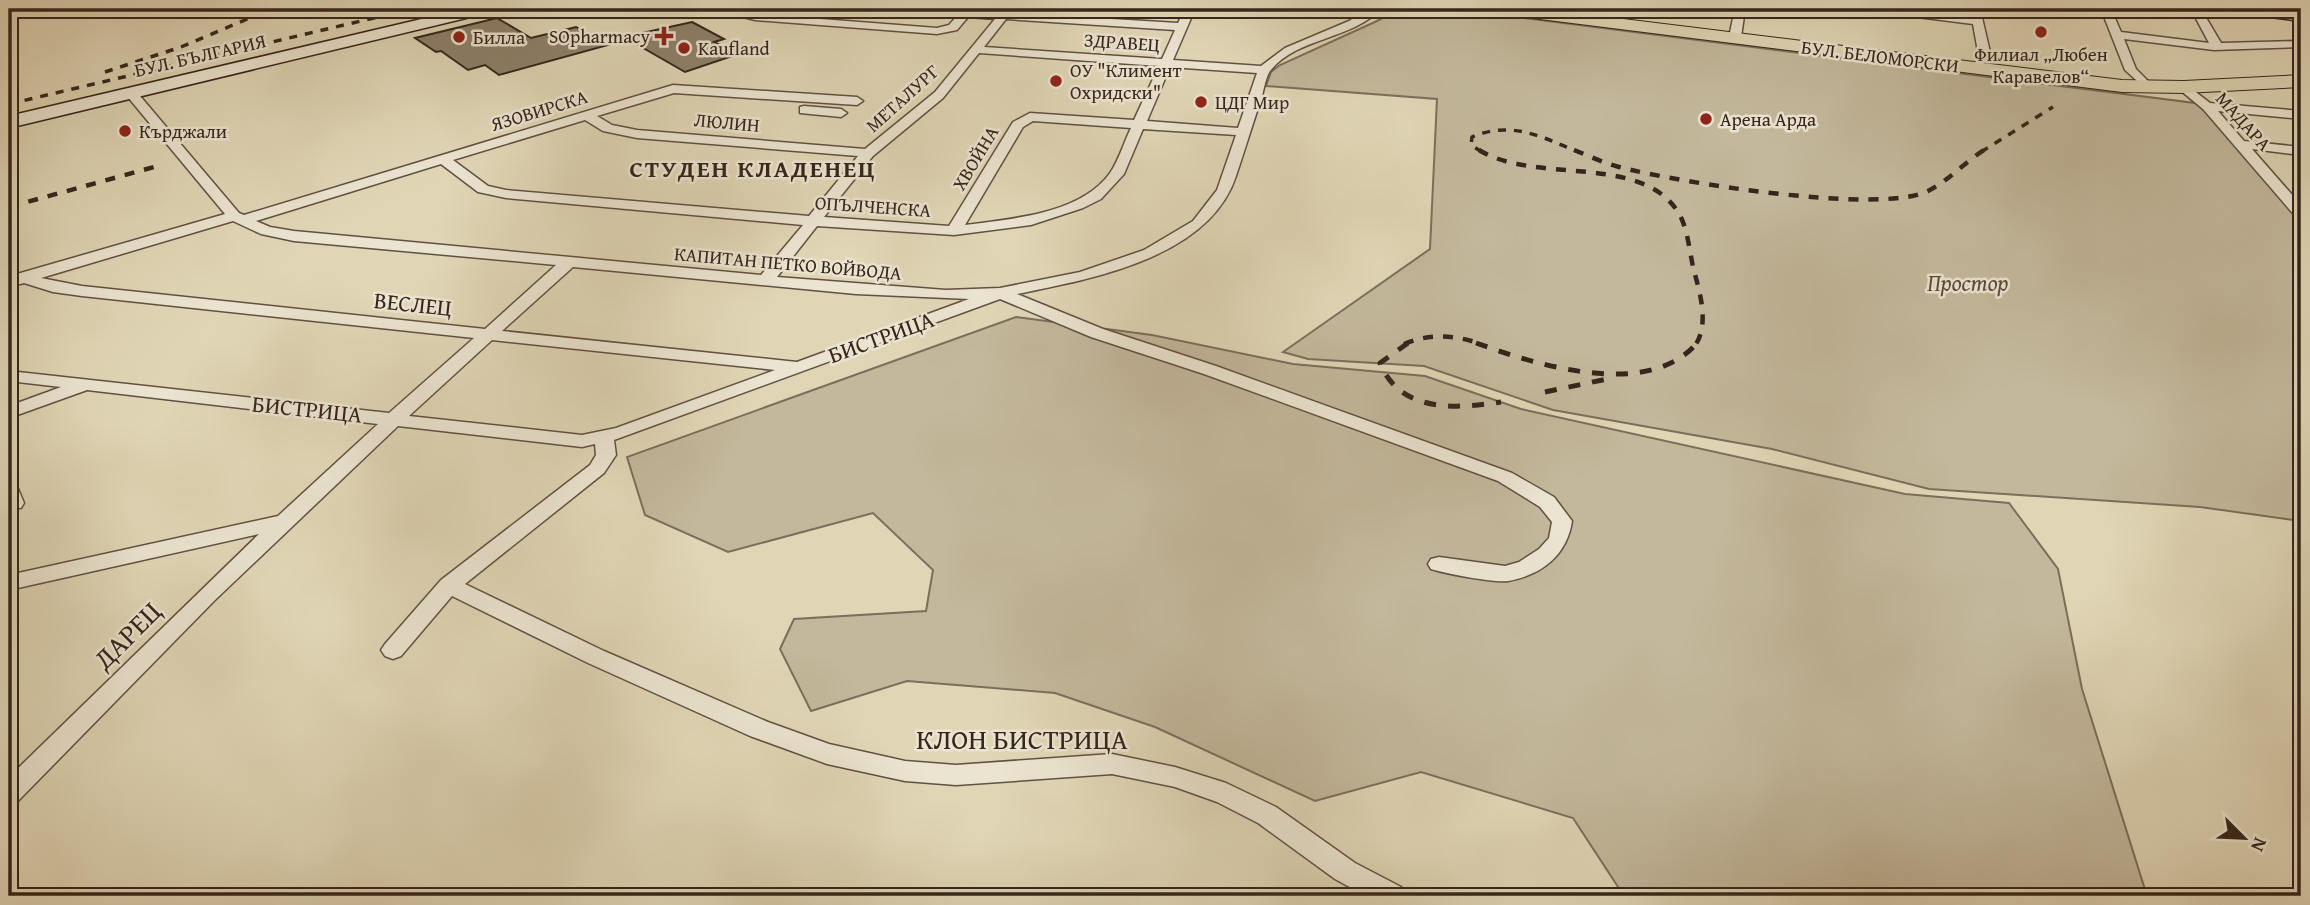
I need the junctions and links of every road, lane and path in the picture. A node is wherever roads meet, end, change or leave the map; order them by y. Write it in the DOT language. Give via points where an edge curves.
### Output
graph roads {
  1 [pos="483,9"];
  2 [pos="890,9"];
  3 [pos="1190,9"];
  4 [pos="1373,9"];
  5 [pos="1501,9"];
  6 [pos="1737,9"];
  7 [pos="1877,9"];
  8 [pos="1976,9"];
  9 [pos="2106,9"];
  10 [pos="2196,9"];
  11 [pos="2246,9"];
  12 [pos="2275,9"];
  13 [pos="734,10"];
  14 [pos="967,11"];
  15 [pos="1006,12"];
  16 [pos="2301,14"];
  17 [pos="1978,21"];
  18 [pos="1183,27"];
  19 [pos="2115,35"];
  20 [pos="1735,37"];
  21 [pos="2301,44"];
  22 [pos="2216,45"];
  23 [pos="978,50"];
  24 [pos="1984,52"];
  25 [pos="1165,63"];
  26 [pos="1264,70"];
  27 [pos="2301,81"];
  28 [pos="2148,87"];
  29 [pos="2183,87"];
  30 [pos="673,89"];
  31 [pos="131,93"];
  32 [pos="857,101"];
  33 [pos="2207,106"];
  34 [pos="841,113"];
  35 [pos="2301,115"];
  36 [pos="586,116"];
  37 [pos="9,122"];
  38 [pos="1138,125"];
  39 [pos="1244,132"];
  40 [pos="2239,144"];
  41 [pos="2301,151"];
  42 [pos="868,153"];
  43 [pos="443,159"];
  44 [pos="2301,214"];
  45 [pos="237,218"];
  46 [pos="813,221"];
  47 [pos="954,231"];
  48 [pos="568,263"];
  49 [pos="16,279"];
  50 [pos="765,281"];
  51 [pos="1000,293"];
  52 [pos="489,335"];
  53 [pos="799,367"];
  54 [pos="9,376"];
  55 [pos="86,385"];
  56 [pos="9,412"];
  57 [pos="395,418"];
  58 [pos="604,437"];
  59 [pos="288,520"];
  60 [pos="1439,564"];
  61 [pos="9,582"];
  62 [pos="449,585"];
  63 [pos="393,650"];
  64 [pos="9,793"];
  65 [pos="1391,896"];
  1 -- 31 [label="street, БУЛ. БЪЛГАРИЯ"];
  2 -- 14 [label="street"];
  3 -- 18 [label="street, ОПЪЛЧЕНСКА"];
  4 -- 26 [label="street" via="1353,23 1298,45"];
  5 -- 20 [label="main road, БУЛ. БЕЛОМОРСКИ"];
  6 -- 20 [label="street"];
  7 -- 17 [label="street"];
  8 -- 17 [label="street"];
  9 -- 19 [label="street"];
  10 -- 22 [label="street"];
  11 -- 16 [label="street"];
  12 -- 16 [label="street"];
  13 -- 14 [label="street" via="755,17 937,32 953,28"];
  14 -- 15 [label="street"];
  15 -- 18 [label="street"];
  15 -- 23 [label="street, МЕТАЛУРГ"];
  17 -- 24 [label="street"];
  18 -- 25 [label="street, ОПЪЛЧЕНСКА"];
  19 -- 22 [label="street"];
  19 -- 28 [label="street" via="2131,70"];
  20 -- 28 [label="main road, БУЛ. БЕЛОМОРСКИ"];
  21 -- 22 [label="street"];
  23 -- 25 [label="street, ЗДРАВЕЦ"];
  23 -- 42 [label="street, МЕТАЛУРГ" via="939,96"];
  25 -- 26 [label="street, ЗДРАВЕЦ"];
  25 -- 38 [label="street, ОПЪЛЧЕНСКА"];
  26 -- 39 [label="street, КАПИТАН ПЕТКО ВОЙВОДА"];
  27 -- 29 [label="main road, БУЛ. БЕЛОМОРСКИ"];
  28 -- 29 [label="main road, БУЛ. БЕЛОМОРСКИ"];
  29 -- 33 [label="street, МАДАРА"];
  30 -- 32 [label="street, ЯЗОВИРСКА"];
  30 -- 34 [label="street" via="695,102"];
  30 -- 36 [label="street, ЯЗОВИРСКА"];
  31 -- 37 [label="street, БУЛ. БЪЛГАРИЯ"];
  31 -- 45 [label="street"];
  33 -- 35 [label="street"];
  33 -- 40 [label="street, МАДАРА"];
  36 -- 42 [label="street, ЛЮЛИН" via="608,128 637,134"];
  36 -- 43 [label="street, ЯЗОВИРСКА"];
  38 -- 39 [label="street"];
  38 -- 47 [label="street, ОПЪЛЧЕНСКА" via="1117,174 1096,196 1026,222"];
  38 -- 47 [label="street, ХВОЙНА" via="1030,117 1018,125"];
  39 -- 51 [label="street, КАПИТАН ПЕТКО ВОЙВОДА" via="1224,191 1198,224 1179,237 1084,276"];
  40 -- 41 [label="street"];
  40 -- 44 [label="street, МАДАРА"];
  42 -- 46 [label="street, МЕТАЛУРГ"];
  43 -- 45 [label="street, ЯЗОВИРСКА"];
  43 -- 46 [label="street, ОПЪЛЧЕНСКА" via="494,193"];
  45 -- 48 [label="street, КАПИТАН ПЕТКО ВОЙВОДА" via="266,231 293,236"];
  45 -- 49 [label="street, ЯЗОВИРСКА"];
  46 -- 47 [label="street, ОПЪЛЧЕНСКА"];
  46 -- 50 [label="street, МЕТАЛУРГ"];
  48 -- 50 [label="street, КАПИТАН ПЕТКО ВОЙВОДА"];
  48 -- 52 [label="street, ДАРЕЦ"];
  49 -- 52 [label="street, ВЕСЛЕЦ" via="82,291"];
  50 -- 51 [label="street, КАПИТАН ПЕТКО ВОЙВОДА" via="946,295"];
  51 -- 53 [label="street, БИСТРИЦА"];
  51 -- 60 [label="street" via="1097,333 1505,477 1547,502 1562,521 1559,540 1527,567 1506,574"];
  52 -- 53 [label="street, ВЕСЛЕЦ"];
  52 -- 57 [label="street, ДАРЕЦ"];
  53 -- 58 [label="street, БИСТРИЦА"];
  54 -- 55 [label="street, БИСТРИЦА"];
  55 -- 56 [label="street"];
  55 -- 57 [label="street, БИСТРИЦА"];
  57 -- 58 [label="street, БИСТРИЦА" via="572,440"];
  57 -- 59 [label="street, ДАРЕЦ"];
  58 -- 62 [label="street" via="606,455 597,469"];
  59 -- 61 [label="street"];
  59 -- 64 [label="street, ДАРЕЦ"];
  62 -- 63 [label="street"];
  62 -- 65 [label="street, КЛОН БИСТРИЦА" via="596,657 827,754 905,771 956,775 1112,764 1175,777 1267,815 1345,871"];
}
